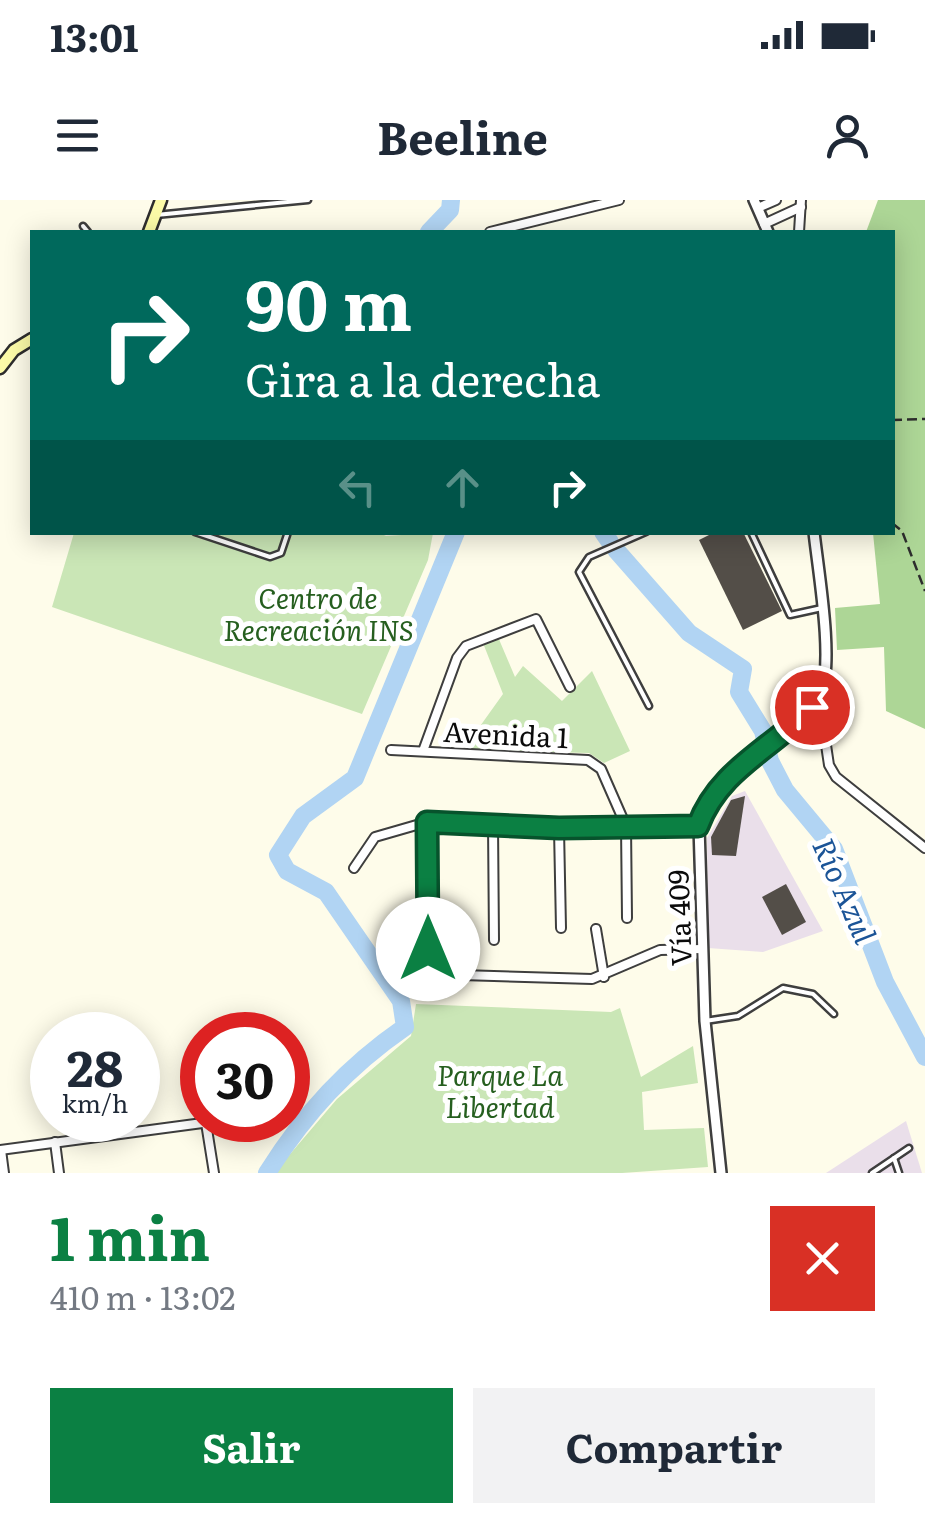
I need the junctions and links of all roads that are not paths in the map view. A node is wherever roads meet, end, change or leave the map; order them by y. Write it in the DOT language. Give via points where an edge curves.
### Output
graph roads {
  1 [pos="161,200"];
  2 [pos="308,200"];
  3 [pos="618,200"];
  4 [pos="776,200"];
  5 [pos="756,204"];
  6 [pos="801,204"];
  7 [pos="156,215"];
  8 [pos="83,226"];
  9 [pos="766,228"];
  10 [pos="86,230"];
  11 [pos="150,230"];
  12 [pos="498,230"];
  13 [pos="799,230"];
  14 [pos="30,339"];
  15 [pos="3,354"];
  16 [pos="0,368"];
  17 [pos="204,535"];
  18 [pos="287,535"];
  19 [pos="640,535"];
  20 [pos="753,535"];
  21 [pos="814,535"];
  22 [pos="822,608"];
  23 [pos="570,687"];
  24 [pos="819,698"];
  25 [pos="649,706"];
  26 [pos="391,750"];
  27 [pos="422,752"];
  28 [pos="427,822"];
  29 [pos="493,825"];
  30 [pos="626,826"];
  31 [pos="698,826"];
  32 [pos="559,828"];
  33 [pos="925,848"];
  34 [pos="354,868"];
  35 [pos="628,918"];
  36 [pos="561,928"];
  37 [pos="596,930"];
  38 [pos="494,940"];
  39 [pos="428,949"];
  40 [pos="702,949"];
  41 [pos="429,974"];
  42 [pos="604,977"];
  43 [pos="834,1014"];
  44 [pos="705,1020"];
  45 [pos="55,1142"];
  46 [pos="208,1142"];
  47 [pos="909,1148"];
  48 [pos="0,1150"];
  49 [pos="894,1158"];
  50 [pos="211,1171"];
  51 [pos="4,1173"];
  52 [pos="59,1173"];
  53 [pos="721,1173"];
  54 [pos="872,1173"];
  55 [pos="898,1173"];
  1 -- 7 [label="main road"];
  2 -- 7 [label="lane"];
  3 -- 12 [label="street"];
  4 -- 5 [label="street"];
  5 -- 9 [label="street"];
  6 -- 9 [label="street"];
  6 -- 13 [label="street"];
  7 -- 11 [label="main road"];
  8 -- 10 [label="lane"];
  14 -- 15 [label="main road"];
  15 -- 16 [label="main road"];
  17 -- 18 [label="lane" via="270,557 281,553"];
  19 -- 25 [label="lane" via="590,558 580,572"];
  20 -- 22 [label="lane" via="790,615"];
  21 -- 22 [label="street"];
  22 -- 24 [label="street"];
  23 -- 27 [label="street" via="536,619 466,646"];
  24 -- 31 [label="street" via="716,789"];
  24 -- 33 [label="street" via="836,777"];
  26 -- 27 [label="street, Avenida 1"];
  27 -- 30 [label="street, Avenida 1" via="594,762"];
  28 -- 29 [label="street"];
  28 -- 34 [label="street" via="375,837"];
  28 -- 39 [label="street"];
  29 -- 32 [label="street"];
  29 -- 38 [label="street"];
  30 -- 31 [label="street"];
  30 -- 32 [label="street"];
  30 -- 35 [label="street"];
  31 -- 40 [label="street, Vía 409"];
  32 -- 36 [label="street"];
  37 -- 42 [label="street"];
  40 -- 42 [label="street" via="660,950"];
  40 -- 44 [label="street, Vía 409"];
  41 -- 42 [label="street"];
  43 -- 44 [label="lane" via="812,994 783,988 738,1016"];
  44 -- 53 [label="street, Vía 409"];
  45 -- 48 [label="street"];
  45 -- 52 [label="street"];
  46 -- 50 [label="street"];
  47 -- 49 [label="lane"];
  48 -- 51 [label="street"];
  49 -- 54 [label="lane"];
  49 -- 55 [label="lane"];
}
